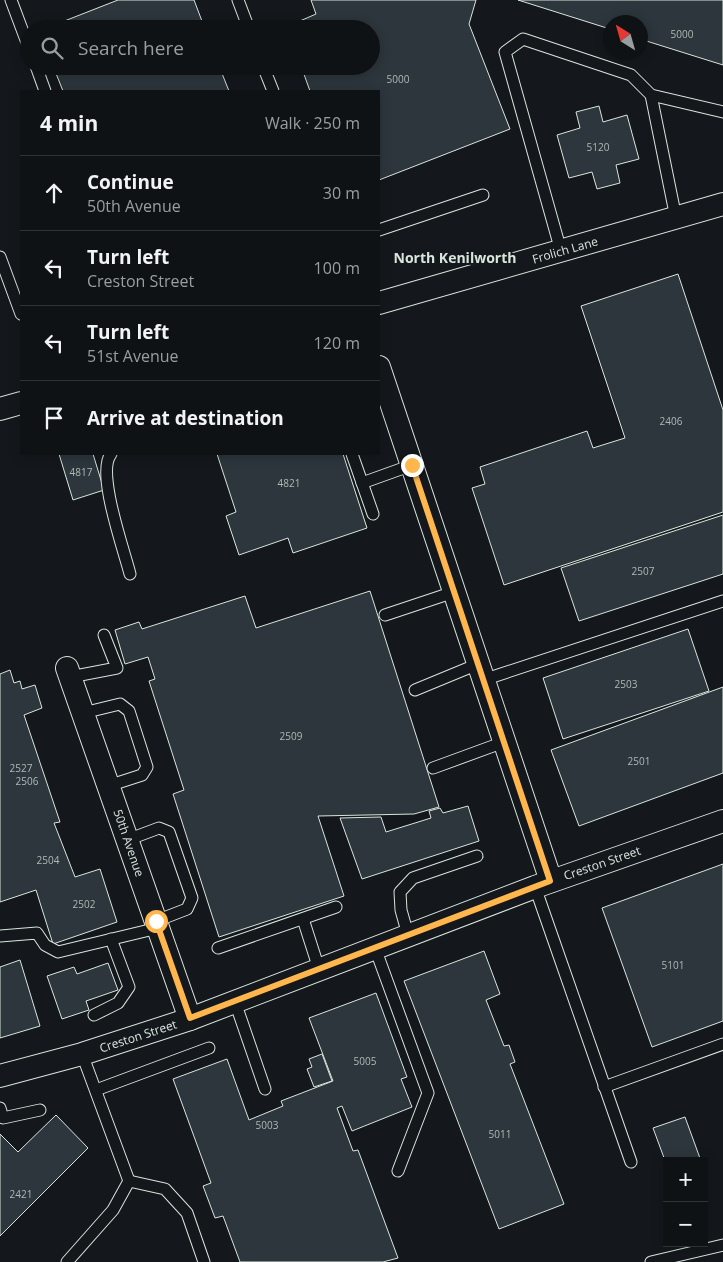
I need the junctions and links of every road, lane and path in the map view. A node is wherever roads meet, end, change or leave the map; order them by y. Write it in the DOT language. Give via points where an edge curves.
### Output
graph roads {
  1 [pos="10,0"];
  2 [pos="238,0"];
  3 [pos="246,20"];
  4 [pos="20,25"];
  5 [pos="39,75"];
  6 [pos="267,75"];
  7 [pos="45,90"];
  8 [pos="273,90"];
  9 [pos="651,95"];
  10 [pos="723,112"];
  11 [pos="483,194"];
  12 [pos="723,204"];
  13 [pos="676,218"];
  14 [pos="380,230"];
  15 [pos="561,251"];
  16 [pos="0,257"];
  17 [pos="380,304"];
  18 [pos="20,311"];
  19 [pos="380,374"];
  20 [pos="383,396"];
  21 [pos="20,403"];
  22 [pos="0,409"];
  23 [pos="109,455"];
  24 [pos="352,455"];
  25 [pos="412,465"];
  26 [pos="362,483"];
  27 [pos="373,514"];
  28 [pos="130,574"];
  29 [pos="454,592"];
  30 [pos="723,601"];
  31 [pos="385,615"];
  32 [pos="104,635"];
  33 [pos="68,672"];
  34 [pos="481,672"];
  35 [pos="415,690"];
  36 [pos="83,713"];
  37 [pos="504,742"];
  38 [pos="433,768"];
  39 [pos="108,786"];
  40 [pos="723,821"];
  41 [pos="128,840"];
  42 [pos="477,856"];
  43 [pos="543,884"];
  44 [pos="336,907"];
  45 [pos="302,919"];
  46 [pos="157,924"];
  47 [pos="408,935"];
  48 [pos="0,936"];
  49 [pos="111,939"];
  50 [pos="218,948"];
  51 [pos="375,948"];
  52 [pos="319,969"];
  53 [pos="234,1002"];
  54 [pos="94,1015"];
  55 [pos="190,1018"];
  56 [pos="723,1044"];
  57 [pos="209,1048"];
  58 [pos="82,1054"];
  59 [pos="0,1076"];
  60 [pos="604,1087"];
  61 [pos="265,1089"];
  62 [pos="96,1090"];
  63 [pos="0,1108"];
  64 [pos="40,1110"];
  65 [pos="631,1162"];
  66 [pos="398,1171"];
  67 [pos="129,1181"];
  68 [pos="723,1245"];
  69 [pos="67,1262"];
  70 [pos="204,1262"];
  71 [pos="651,1262"];
  1 -- 4 [label="lane"];
  2 -- 3 [label="lane"];
  5 -- 7 [label="lane"];
  6 -- 8 [label="lane"];
  9 -- 10 [label="lane"];
  9 -- 13 [label="lane"];
  9 -- 15 [label="lane" via="631,75 523,39 505,52"];
  11 -- 14 [label="lane"];
  12 -- 13 [label="street, Frolich Lane"];
  13 -- 15 [label="street, Frolich Lane"];
  15 -- 17 [label="street, Frolich Lane"];
  16 -- 18 [label="lane"];
  19 -- 20 [label="street"];
  20 -- 25 [label="street"];
  21 -- 22 [label="street"];
  23 -- 28 [label="lane" via="105,480"];
  24 -- 26 [label="lane"];
  25 -- 26 [label="lane"];
  25 -- 29 [label="street"];
  26 -- 27 [label="lane"];
  29 -- 31 [label="lane"];
  29 -- 34 [label="street"];
  30 -- 34 [label="lane"];
  32 -- 33 [label="lane" via="117,668"];
  33 -- 36 [label="street, 50th Avenue"];
  34 -- 35 [label="lane"];
  34 -- 37 [label="street"];
  36 -- 39 [label="street, 50th Avenue"];
  36 -- 39 [label="lane" via="120,704 129,711 147,767 142,774"];
  37 -- 38 [label="lane"];
  37 -- 43 [label="street"];
  39 -- 41 [label="street, 50th Avenue"];
  40 -- 43 [label="street, Creston Street"];
  41 -- 46 [label="street, 50th Avenue"];
  41 -- 46 [label="lane" via="159,828 169,832 172,840 192,898 187,909"];
  42 -- 47 [label="lane" via="413,878 400,892"];
  43 -- 47 [label="street, Creston Street"];
  43 -- 60 [label="lane"];
  44 -- 45 [label="lane"];
  45 -- 50 [label="lane"];
  45 -- 52 [label="lane"];
  46 -- 49 [label="lane"];
  46 -- 55 [label="street, 50th Avenue"];
  47 -- 51 [label="street, Creston Street"];
  48 -- 49 [label="lane" via="37,933 45,945 58,952"];
  49 -- 54 [label="lane" via="129,987 118,1003"];
  51 -- 52 [label="street, Creston Street"];
  51 -- 66 [label="lane" via="428,1092"];
  52 -- 53 [label="street, Creston Street"];
  53 -- 55 [label="street, Creston Street"];
  53 -- 61 [label="lane"];
  55 -- 58 [label="street, Creston Street"];
  56 -- 60 [label="lane"];
  57 -- 62 [label="lane"];
  58 -- 59 [label="street, Creston Street"];
  58 -- 62 [label="lane"];
  60 -- 65 [label="lane"];
  62 -- 67 [label="lane"];
  63 -- 64 [label="lane" via="3,1118"];
  67 -- 69 [label="lane" via="113,1210"];
  67 -- 70 [label="lane" via="165,1189 187,1213"];
  68 -- 71 [label="lane"];
}
